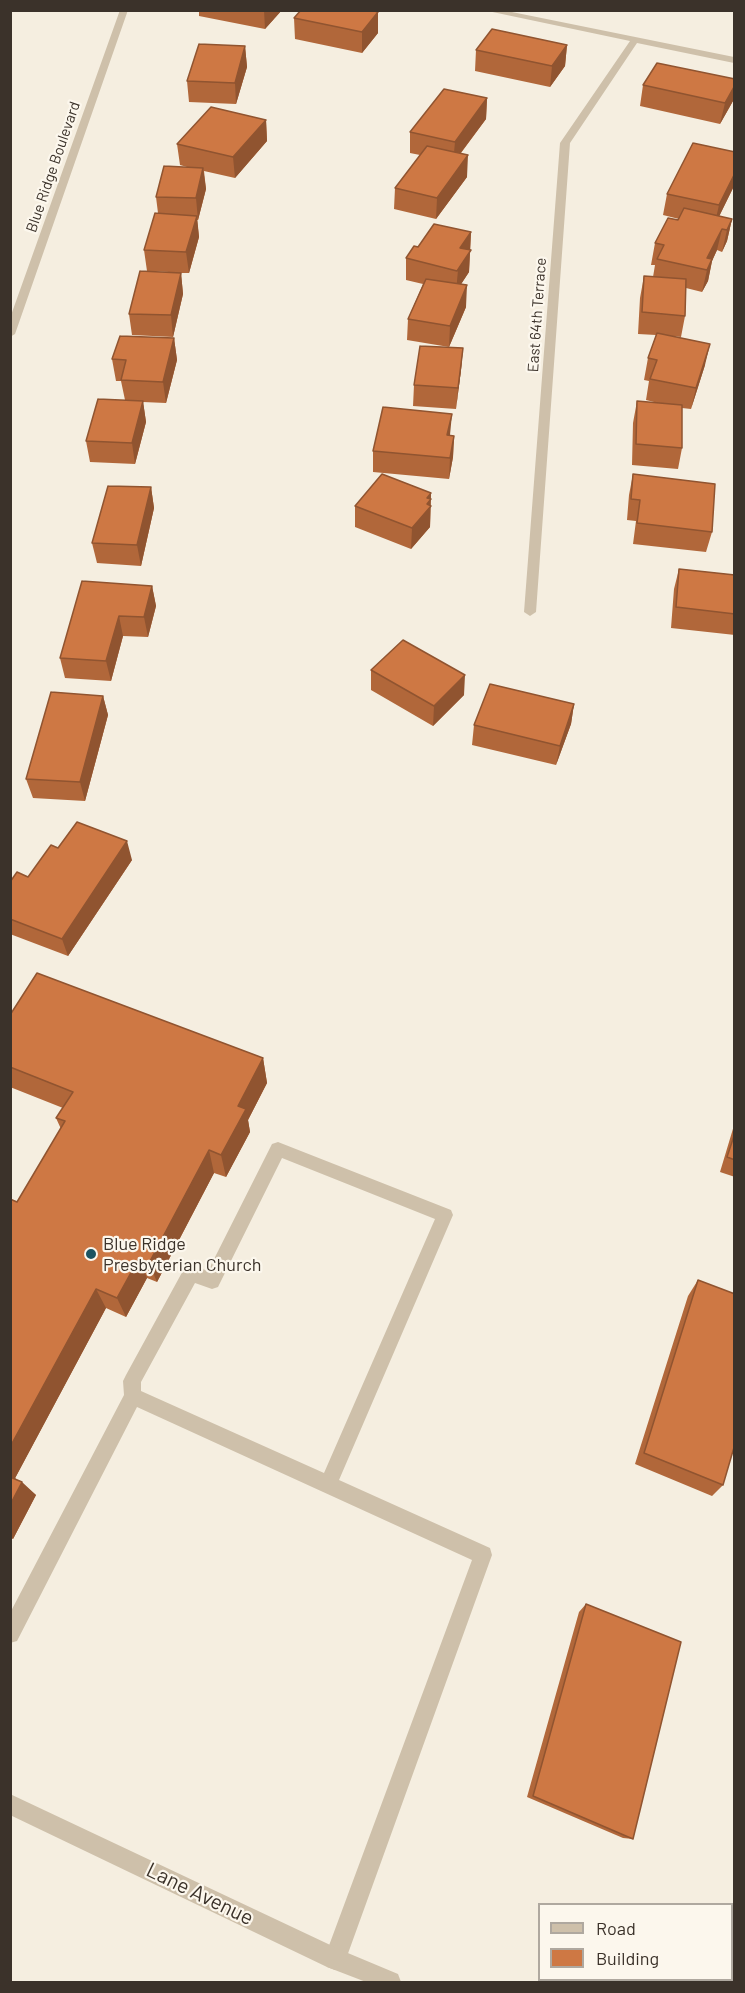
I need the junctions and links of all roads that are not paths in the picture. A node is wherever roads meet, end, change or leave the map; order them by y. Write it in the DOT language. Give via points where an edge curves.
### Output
graph roads {
  1 [pos="124,10"];
  2 [pos="487,10"];
  3 [pos="635,40"];
  4 [pos="735,60"];
  5 [pos="10,334"];
  6 [pos="530,612"];
  7 [pos="133,1396"];
  8 [pos="328,1485"];
  9 [pos="10,1634"];
  10 [pos="10,1803"];
  11 [pos="335,1959"];
  12 [pos="390,1983"];
  1 -- 5 [label="street, Blue Ridge Boulevard"];
  2 -- 3 [label="street"];
  3 -- 4 [label="street"];
  3 -- 6 [label="street, East 64th Terrace" via="565,143"];
  7 -- 8 [label="street"];
  7 -- 8 [label="street" via="132,1381 191,1273 212,1281 278,1149 445,1215"];
  7 -- 9 [label="street"];
  8 -- 11 [label="street" via="483,1555"];
  10 -- 11 [label="street, Lane Avenue"];
  11 -- 12 [label="street, Lane Avenue"];
}
